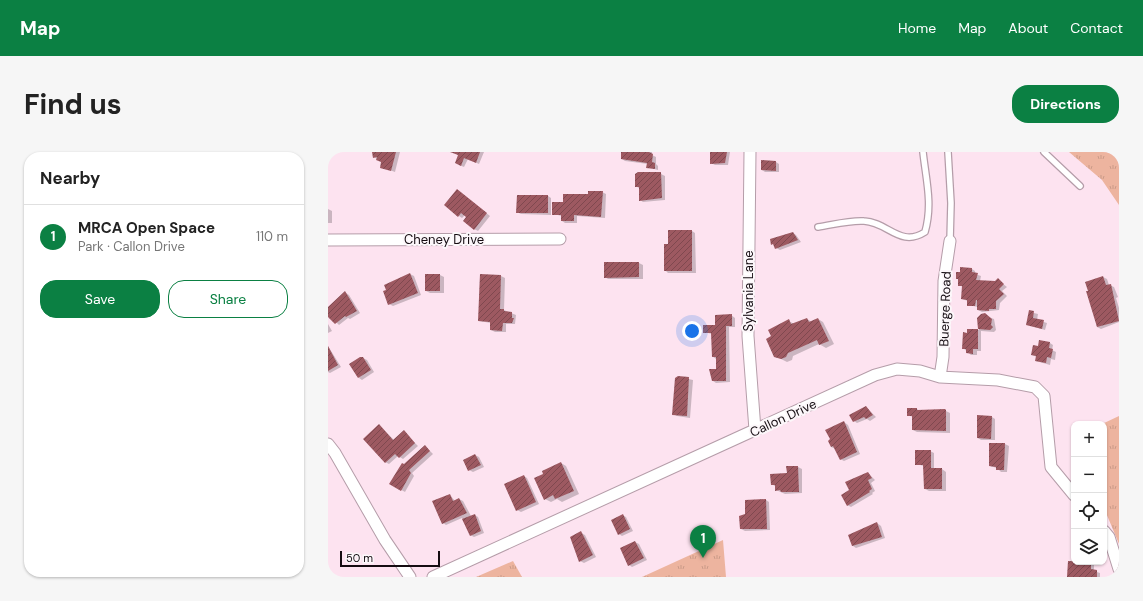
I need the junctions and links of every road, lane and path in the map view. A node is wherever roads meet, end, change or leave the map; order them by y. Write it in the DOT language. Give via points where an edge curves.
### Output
graph roads {
  1 [pos="750,152"];
  2 [pos="923,152"];
  3 [pos="948,152"];
  4 [pos="1044,152"];
  5 [pos="1080,186"];
  6 [pos="818,227"];
  7 [pos="560,239"];
  8 [pos="328,240"];
  9 [pos="950,241"];
  10 [pos="940,377"];
  11 [pos="755,430"];
  12 [pos="328,444"];
  13 [pos="1072,493"];
  14 [pos="1107,535"];
  15 [pos="1119,569"];
  16 [pos="410,577"];
  17 [pos="433,577"];
  1 -- 11 [label="street, Sylvania Lane" via="748,336"];
  2 -- 6 [label="lane" via="930,196 925,232 917,237 901,236 876,223 863,221"];
  3 -- 9 [label="lane"];
  4 -- 5 [label="lane"];
  7 -- 8 [label="street, Cheney Drive"];
  9 -- 10 [label="street, Buerge Road" via="944,281 943,357"];
  10 -- 11 [label="street, Callon Drive" via="897,368 875,375"];
  10 -- 13 [label="street, Callon Drive" via="998,380 1035,387 1044,396 1051,467"];
  11 -- 17 [label="street, Callon Drive"];
  12 -- 16 [label="street"];
  14 -- 15 [label="street"];
}
